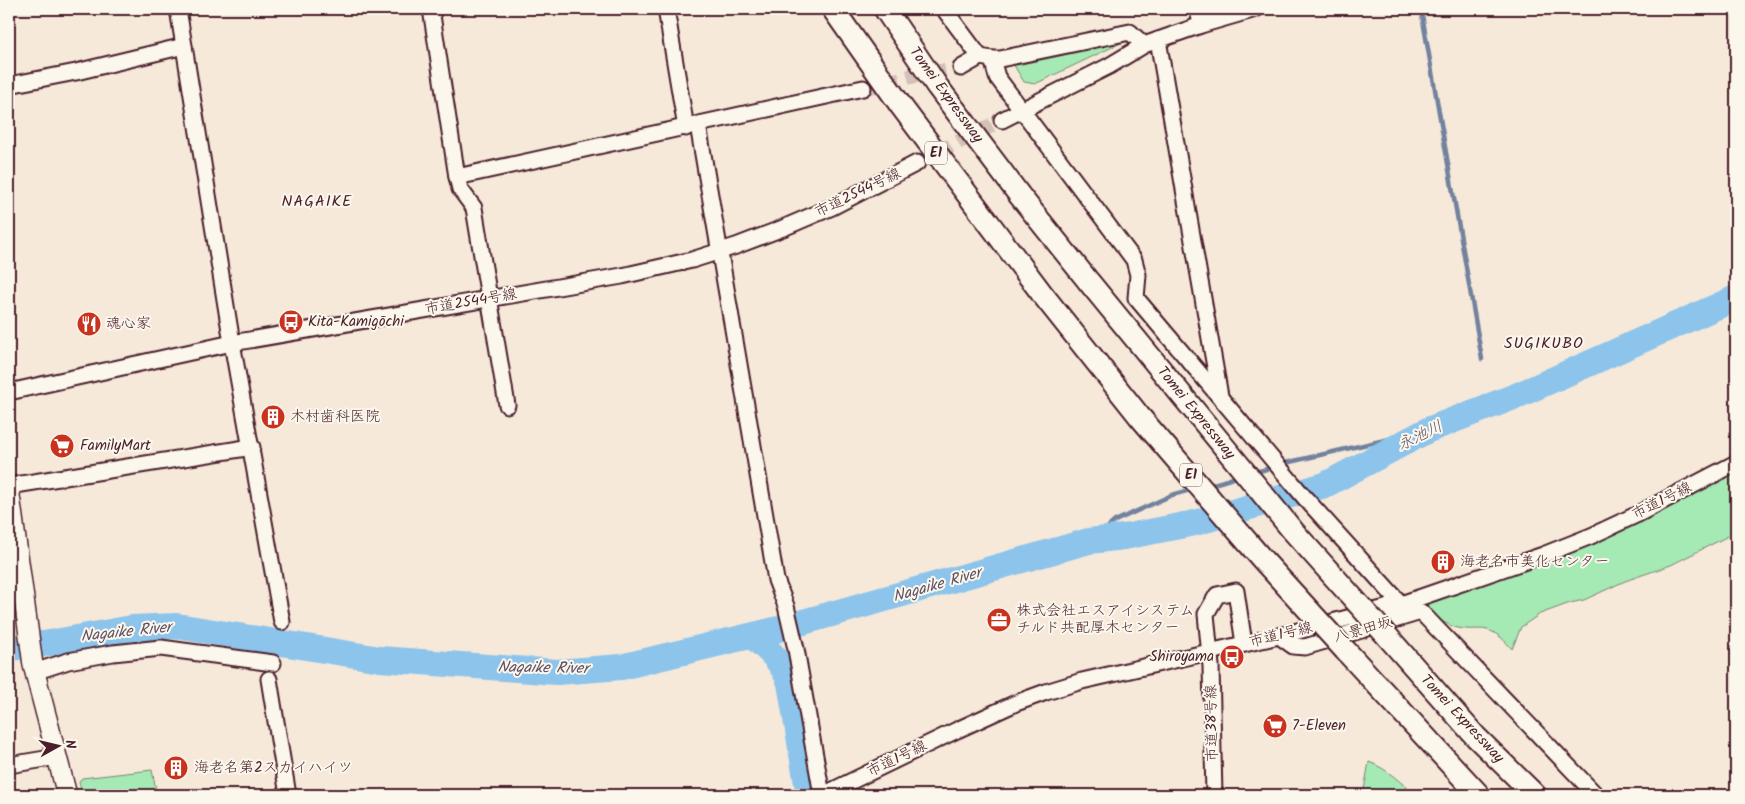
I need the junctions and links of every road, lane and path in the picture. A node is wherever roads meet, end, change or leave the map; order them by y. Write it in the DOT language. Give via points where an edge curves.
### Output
graph roads {
  1 [pos="178,9"];
  2 [pos="431,9"];
  3 [pos="666,9"];
  4 [pos="833,9"];
  5 [pos="885,9"];
  6 [pos="944,9"];
  7 [pos="1198,9"];
  8 [pos="1256,9"];
  9 [pos="1201,25"];
  10 [pos="1151,43"];
  11 [pos="184,46"];
  12 [pos="986,58"];
  13 [pos="961,68"];
  14 [pos="9,85"];
  15 [pos="863,88"];
  16 [pos="1022,110"];
  17 [pos="1002,120"];
  18 [pos="692,126"];
  19 [pos="917,163"];
  20 [pos="458,177"];
  21 [pos="720,252"];
  22 [pos="489,299"];
  23 [pos="232,343"];
  24 [pos="9,392"];
  25 [pos="1220,398"];
  26 [pos="507,406"];
  27 [pos="252,447"];
  28 [pos="1736,463"];
  29 [pos="9,487"];
  30 [pos="1400,604"];
  31 [pos="282,622"];
  32 [pos="1278,636"];
  33 [pos="1244,644"];
  34 [pos="1210,652"];
  35 [pos="273,662"];
  36 [pos="34,669"];
  37 [pos="269,679"];
  38 [pos="57,757"];
  39 [pos="9,765"];
  40 [pos="829,794"];
  41 [pos="67,795"];
  42 [pos="288,795"];
  43 [pos="1214,795"];
  44 [pos="1479,795"];
  45 [pos="1535,795"];
  46 [pos="1596,795"];
  1 -- 11 [label="street"];
  2 -- 20 [label="street"];
  3 -- 18 [label="street"];
  4 -- 44 [label="highway, E1, bridge" via="901,106 1043,295 1140,417 1262,558"];
  5 -- 45 [label="highway, Tomei Expressway, bridge" via="943,94 1014,188 1292,531 1476,737"];
  6 -- 12 [label="street"];
  7 -- 9 [label="street"];
  8 -- 9 [label="street"];
  9 -- 10 [label="street"];
  10 -- 12 [label="street" via="1130,32"];
  10 -- 16 [label="street"];
  10 -- 25 [label="street"];
  11 -- 14 [label="street"];
  11 -- 23 [label="street"];
  12 -- 13 [label="street"];
  12 -- 16 [label="street"];
  15 -- 18 [label="street"];
  16 -- 17 [label="street"];
  16 -- 25 [label="street" via="1134,260 1138,275 1136,298"];
  18 -- 20 [label="street"];
  18 -- 21 [label="street"];
  19 -- 21 [label="street, 市道2544号線" via="816,214"];
  20 -- 22 [label="street" via="460,189 474,208"];
  21 -- 22 [label="street, 市道2544号線" via="648,270"];
  21 -- 40 [label="street" via="776,580 787,610"];
  22 -- 23 [label="street, 市道2544号線"];
  22 -- 26 [label="street"];
  23 -- 24 [label="street, 市道2544号線"];
  23 -- 27 [label="street"];
  25 -- 30 [label="street"];
  27 -- 29 [label="street"];
  27 -- 31 [label="street"];
  28 -- 30 [label="street, 市道1号線" via="1591,536"];
  29 -- 36 [label="main road"];
  30 -- 32 [label="street, 市道1号線"];
  32 -- 33 [label="street, 市道1号線"];
  32 -- 46 [label="street, 八景田坂" via="1293,646 1305,647 1422,612"];
  33 -- 34 [label="street, 市道1号線"];
  33 -- 34 [label="street, 市道38号線" via="1236,591 1217,595 1206,614"];
  34 -- 40 [label="street, 市道1号線" via="1082,681 1016,703"];
  34 -- 43 [label="street, 市道38号線"];
  35 -- 36 [label="street" via="160,648 113,653"];
  36 -- 38 [label="main road"];
  37 -- 42 [label="street"];
  38 -- 39 [label="street"];
  38 -- 41 [label="main road"];
}
